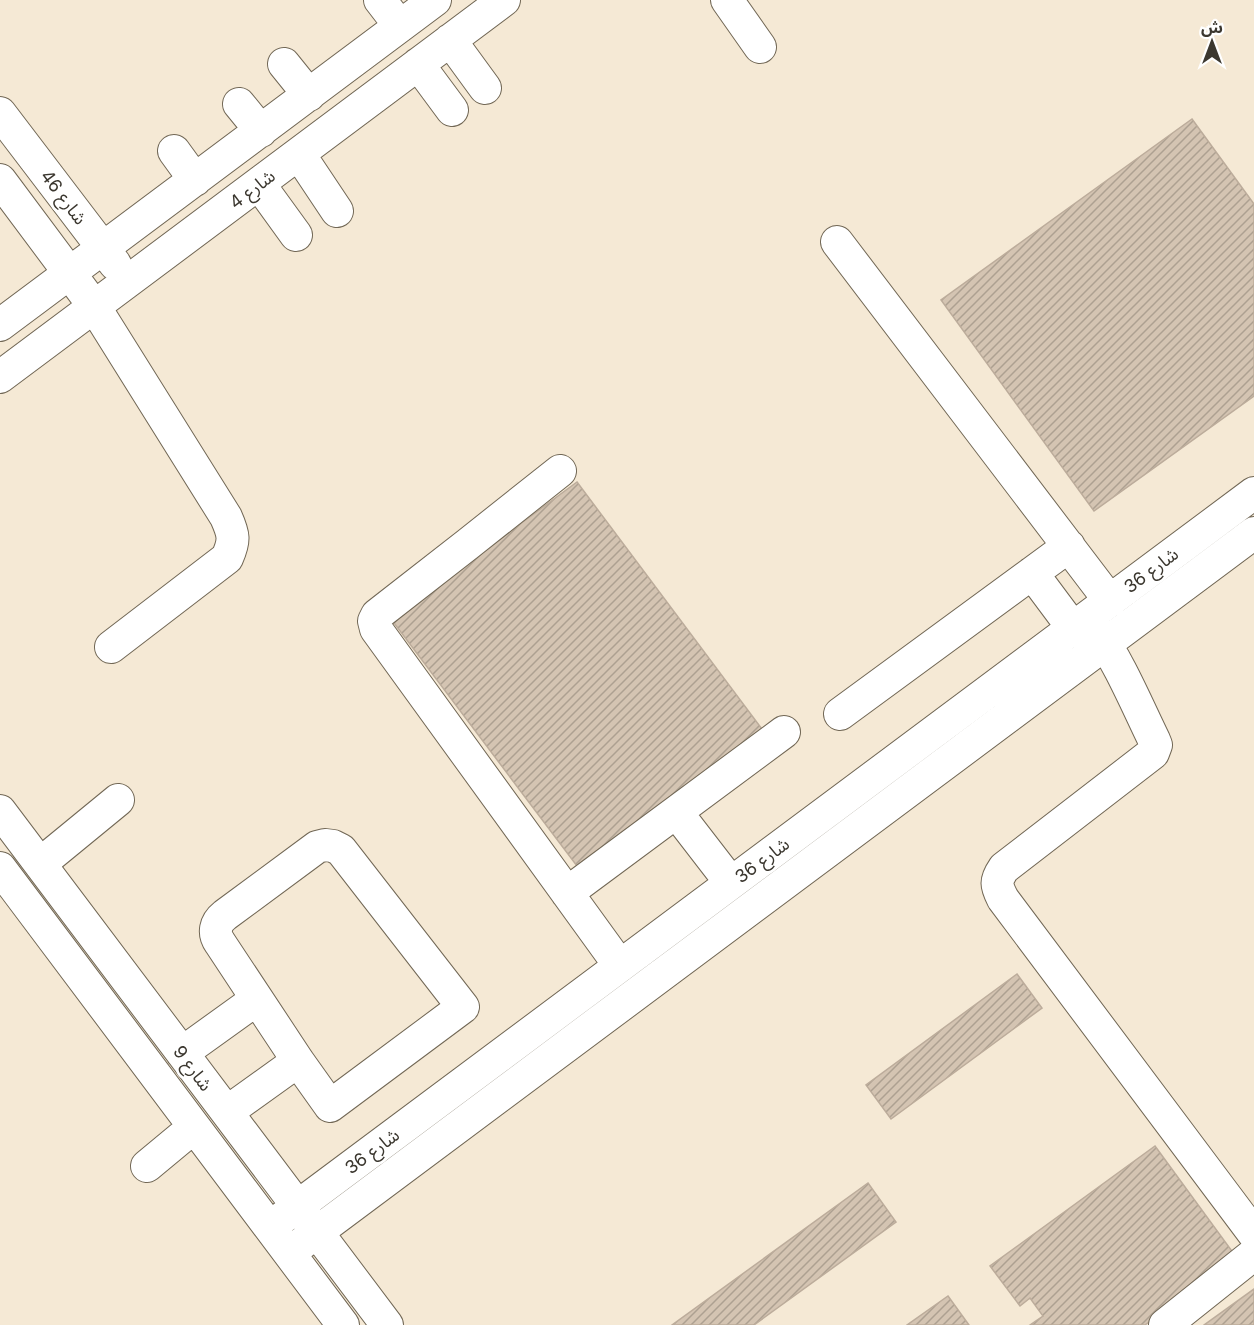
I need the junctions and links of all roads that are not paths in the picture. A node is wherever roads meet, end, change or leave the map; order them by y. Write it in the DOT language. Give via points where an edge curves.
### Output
graph roads {
  1 [pos="380,0"];
  2 [pos="435,0"];
  3 [pos="504,0"];
  4 [pos="727,0"];
  5 [pos="400,26"];
  6 [pos="450,40"];
  7 [pos="760,48"];
  8 [pos="284,64"];
  9 [pos="418,64"];
  10 [pos="484,87"];
  11 [pos="309,94"];
  12 [pos="239,104"];
  13 [pos="452,110"];
  14 [pos="0,113"];
  15 [pos="261,131"];
  16 [pos="174,151"];
  17 [pos="299,154"];
  18 [pos="0,180"];
  19 [pos="195,180"];
  20 [pos="259,184"];
  21 [pos="338,211"];
  22 [pos="296,235"];
  23 [pos="837,242"];
  24 [pos="103,249"];
  25 [pos="69,274"];
  26 [pos="128,282"];
  27 [pos="94,306"];
  28 [pos="0,326"];
  29 [pos="0,377"];
  30 [pos="560,471"];
  31 [pos="1254,493"];
  32 [pos="1254,533"];
  33 [pos="1069,546"];
  34 [pos="1032,573"];
  35 [pos="1090,615"];
  36 [pos="1106,644"];
  37 [pos="111,647"];
  38 [pos="840,714"];
  39 [pos="784,732"];
  40 [pos="118,800"];
  41 [pos="0,811"];
  42 [pos="676,813"];
  43 [pos="40,864"];
  44 [pos="3,879"];
  45 [pos="731,883"];
  46 [pos="567,893"];
  47 [pos="646,947"];
  48 [pos="620,966"];
  49 [pos="665,972"];
  50 [pos="257,999"];
  51 [pos="182,1053"];
  52 [pos="298,1061"];
  53 [pos="227,1112"];
  54 [pos="194,1127"];
  55 [pos="147,1166"];
  56 [pos="298,1206"];
  57 [pos="270,1227"];
  58 [pos="317,1231"];
  59 [pos="1254,1234"];
  60 [pos="289,1253"];
  61 [pos="1254,1254"];
  62 [pos="343,1325"];
  63 [pos="387,1325"];
  64 [pos="1165,1325"];
  1 -- 5 [label="lane"];
  2 -- 5 [label="lane"];
  3 -- 6 [label="lane, شارع 4"];
  4 -- 7 [label="lane"];
  5 -- 11 [label="lane"];
  6 -- 9 [label="lane, شارع 4"];
  6 -- 10 [label="lane"];
  8 -- 11 [label="lane"];
  9 -- 13 [label="lane"];
  9 -- 17 [label="lane, شارع 4"];
  11 -- 15 [label="lane"];
  12 -- 15 [label="lane"];
  14 -- 24 [label="lane, شارع 46"];
  15 -- 19 [label="lane"];
  16 -- 19 [label="lane"];
  17 -- 20 [label="lane, شارع 4"];
  17 -- 21 [label="lane"];
  18 -- 25 [label="lane"];
  19 -- 24 [label="lane"];
  20 -- 22 [label="lane"];
  20 -- 26 [label="lane, شارع 4"];
  23 -- 33 [label="lane"];
  24 -- 25 [label="lane"];
  24 -- 26 [label="lane, شارع 46"];
  25 -- 27 [label="lane"];
  25 -- 28 [label="lane"];
  26 -- 27 [label="lane, شارع 4"];
  27 -- 29 [label="lane, شارع 4"];
  27 -- 37 [label="lane" via="232,532 227,558"];
  30 -- 46 [label="lane" via="377,615 375,621 376,628"];
  31 -- 35 [label="lane, شارع 36"];
  32 -- 36 [label="lane, شارع 36"];
  33 -- 34 [label="lane"];
  33 -- 35 [label="lane"];
  34 -- 35 [label="lane"];
  34 -- 38 [label="lane"];
  35 -- 36 [label="lane"];
  35 -- 45 [label="lane, شارع 36"];
  36 -- 49 [label="lane, شارع 36"];
  36 -- 59 [label="lane" via="1154,740 1153,753 1004,868 997,878 998,888"];
  39 -- 42 [label="lane"];
  40 -- 43 [label="lane"];
  41 -- 43 [label="lane, شارع 9"];
  42 -- 45 [label="lane"];
  42 -- 46 [label="lane"];
  43 -- 51 [label="lane, شارع 9"];
  44 -- 54 [label="lane, شارع 9"];
  45 -- 47 [label="lane, شارع 36"];
  46 -- 48 [label="lane"];
  47 -- 48 [label="lane, شارع 36"];
  47 -- 49 [label="lane"];
  48 -- 56 [label="lane, شارع 36"];
  49 -- 58 [label="lane, شارع 36"];
  50 -- 51 [label="lane"];
  50 -- 52 [label="lane"];
  50 -- 52 [label="lane" via="217,938 217,925 261,888 325,845 341,850 463,1007 330,1106"];
  51 -- 53 [label="lane, شارع 9"];
  52 -- 53 [label="lane"];
  53 -- 56 [label="lane, شارع 9"];
  54 -- 55 [label="lane"];
  54 -- 57 [label="lane, شارع 9"];
  56 -- 57 [label="lane, شارع 36"];
  56 -- 58 [label="lane, شارع 9"];
  57 -- 60 [label="lane, شارع 9"];
  58 -- 60 [label="lane, شارع 36"];
  58 -- 63 [label="lane, شارع 9"];
  60 -- 62 [label="lane, شارع 9"];
  61 -- 64 [label="lane"];
}
